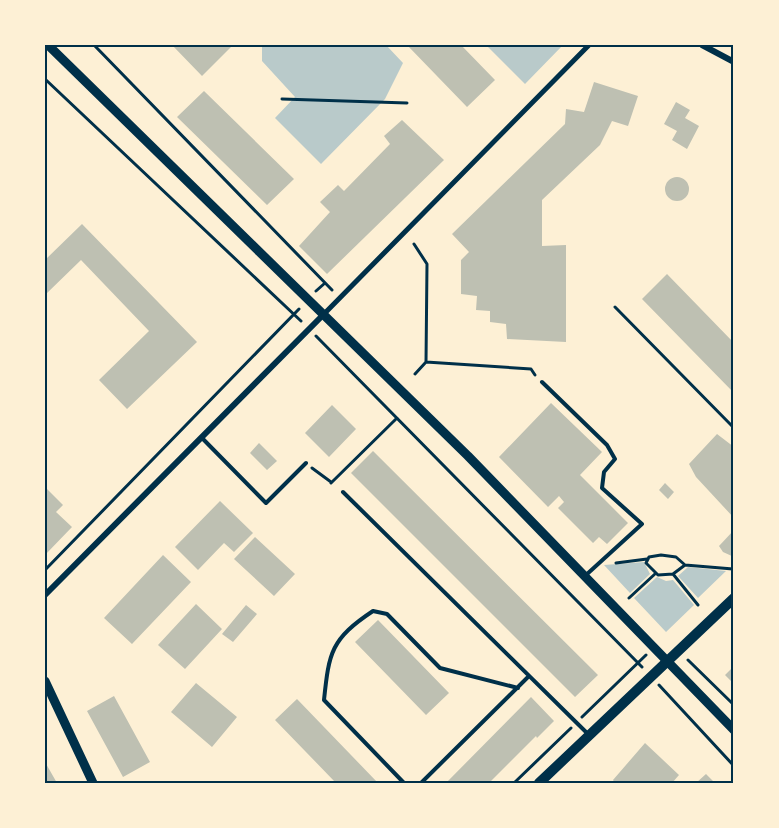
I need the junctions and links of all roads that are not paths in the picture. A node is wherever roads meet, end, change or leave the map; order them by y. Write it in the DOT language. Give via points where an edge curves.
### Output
graph roads {
  1 [pos="48,45"];
  2 [pos="589,45"];
  3 [pos="702,45"];
  4 [pos="734,62"];
  5 [pos="323,315"];
  6 [pos="542,382"];
  7 [pos="202,437"];
  8 [pos="306,463"];
  9 [pos="343,492"];
  10 [pos="586,575"];
  11 [pos="45,595"];
  12 [pos="734,597"];
  13 [pos="668,660"];
  14 [pos="528,677"];
  15 [pos="45,681"];
  16 [pos="518,688"];
  17 [pos="734,730"];
  18 [pos="588,735"];
  19 [pos="93,783"];
  20 [pos="404,783"];
  21 [pos="421,783"];
  22 [pos="539,783"];
  1 -- 5 [label="street"];
  2 -- 5 [label="street"];
  3 -- 4 [label="street"];
  5 -- 7 [label="street"];
  5 -- 10 [label="street"];
  6 -- 10 [label="lane" via="607,445 615,459 603,472 602,488 642,524"];
  7 -- 8 [label="lane" via="266,503"];
  7 -- 11 [label="street"];
  9 -- 14 [label="lane"];
  10 -- 13 [label="street"];
  12 -- 13 [label="main road"];
  13 -- 17 [label="street"];
  13 -- 18 [label="main road"];
  14 -- 16 [label="lane"];
  14 -- 18 [label="lane"];
  15 -- 19 [label="street"];
  16 -- 20 [label="lane" via="440,668 387,614 373,612 347,629 329,657 324,700"];
  16 -- 21 [label="lane"];
  18 -- 22 [label="main road"];
}
